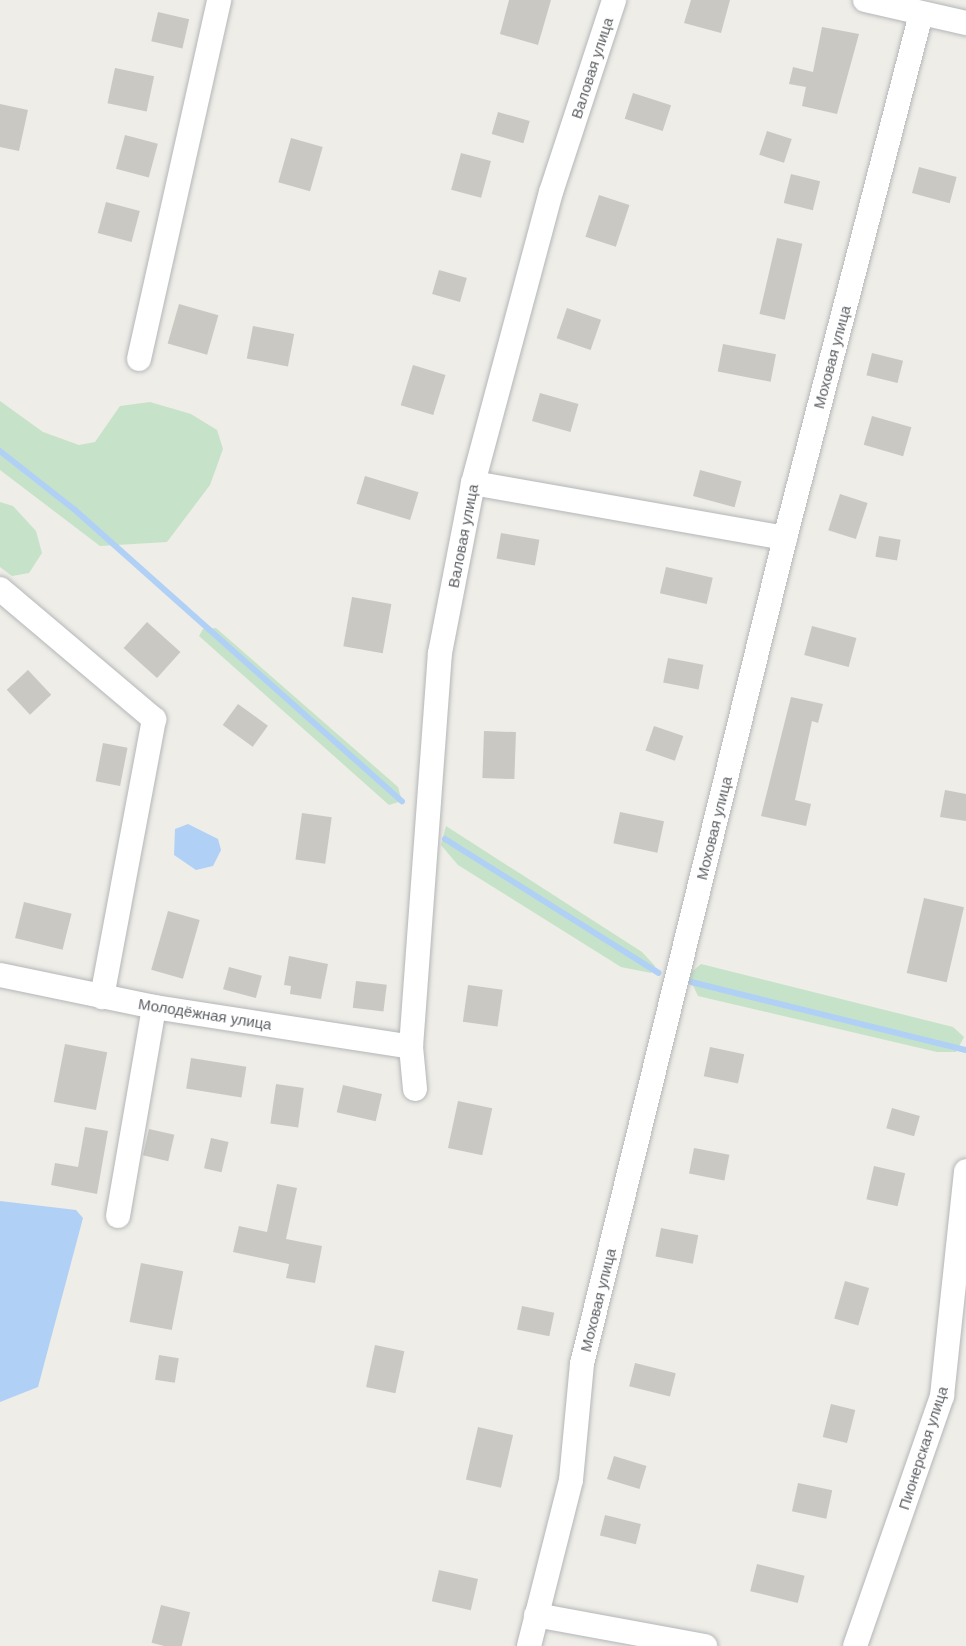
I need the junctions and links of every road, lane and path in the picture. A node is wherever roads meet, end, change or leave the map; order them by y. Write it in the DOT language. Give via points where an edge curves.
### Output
graph roads {
  1 [pos="219,0"];
  2 [pos="614,0"];
  3 [pos="864,0"];
  4 [pos="921,14"];
  5 [pos="966,23"];
  6 [pos="139,358"];
  7 [pos="473,483"];
  8 [pos="785,538"];
  9 [pos="0,589"];
  10 [pos="0,975"];
  11 [pos="102,997"];
  12 [pos="153,1007"];
  13 [pos="411,1047"];
  14 [pos="415,1089"];
  15 [pos="966,1171"];
  16 [pos="118,1216"];
  17 [pos="536,1616"];
  18 [pos="529,1646"];
  19 [pos="705,1646"];
  20 [pos="855,1646"];
  1 -- 6 [label="street"];
  2 -- 7 [label="street, Валовая улица" via="551,192"];
  3 -- 4 [label="street"];
  4 -- 5 [label="street"];
  4 -- 8 [label="street, Моховая улица"];
  7 -- 8 [label="street"];
  7 -- 13 [label="street, Валовая улица" via="440,652"];
  8 -- 17 [label="street, Моховая улица" via="582,1364 572,1480"];
  9 -- 11 [label="street" via="154,719"];
  10 -- 11 [label="street, Молодёжная улица"];
  11 -- 12 [label="street, Молодёжная улица"];
  12 -- 13 [label="street, Молодёжная улица"];
  12 -- 16 [label="street"];
  13 -- 14 [label="street, Валовая улица"];
  15 -- 20 [label="street, Пионерская улица" via="942,1396"];
  17 -- 18 [label="street, Моховая улица"];
  17 -- 19 [label="street"];
}
